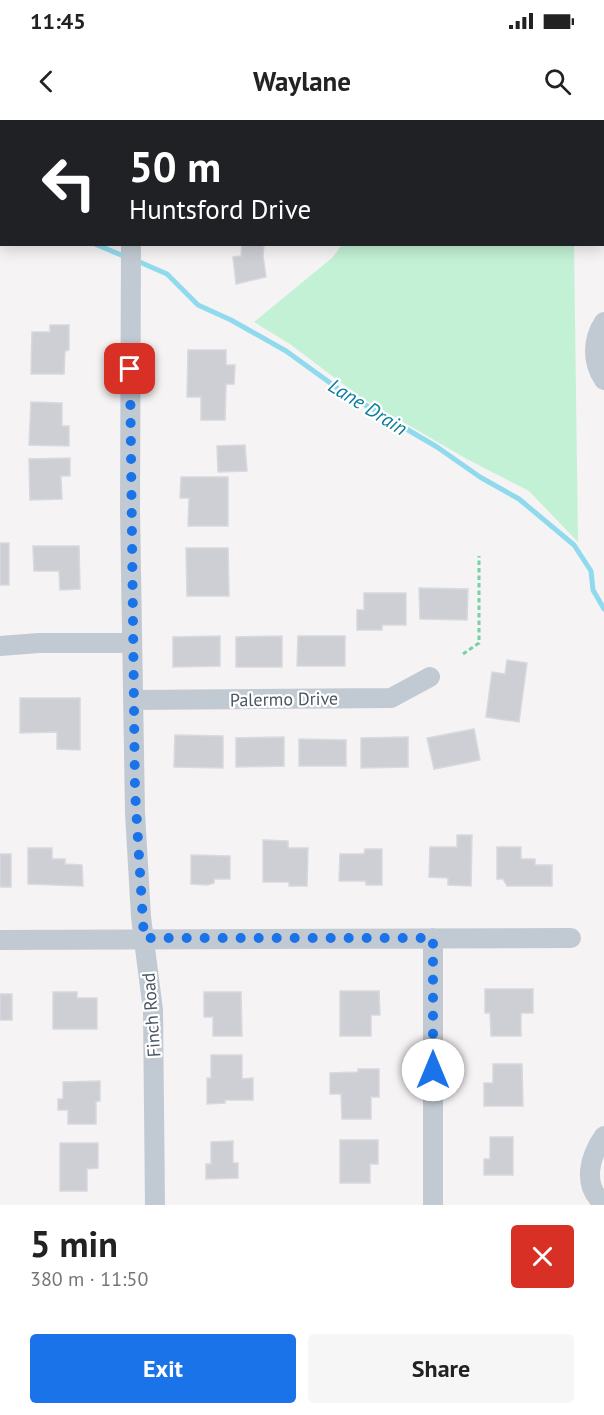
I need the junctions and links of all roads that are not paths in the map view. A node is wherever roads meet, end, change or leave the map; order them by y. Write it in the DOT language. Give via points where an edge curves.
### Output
graph roads {
  1 [pos="130,246"];
  2 [pos="604,322"];
  3 [pos="604,380"];
  4 [pos="132,643"];
  5 [pos="0,646"];
  6 [pos="430,677"];
  7 [pos="133,700"];
  8 [pos="144,938"];
  9 [pos="433,938"];
  10 [pos="572,938"];
  11 [pos="0,940"];
  12 [pos="604,1136"];
  13 [pos="604,1204"];
  14 [pos="154,1205"];
  15 [pos="433,1205"];
  1 -- 4 [label="street, Finch Road"];
  2 -- 3 [label="street" via="598,331 595,352"];
  4 -- 5 [label="street"];
  4 -- 7 [label="street, Finch Road"];
  6 -- 7 [label="street, Palermo Drive" via="391,698"];
  7 -- 8 [label="street, Finch Road" via="135,813"];
  8 -- 9 [label="street"];
  8 -- 11 [label="street"];
  8 -- 14 [label="street, Finch Road" via="154,1044"];
  9 -- 10 [label="street"];
  9 -- 15 [label="street"];
  12 -- 13 [label="street" via="595,1149 590,1173 594,1193"];
}
